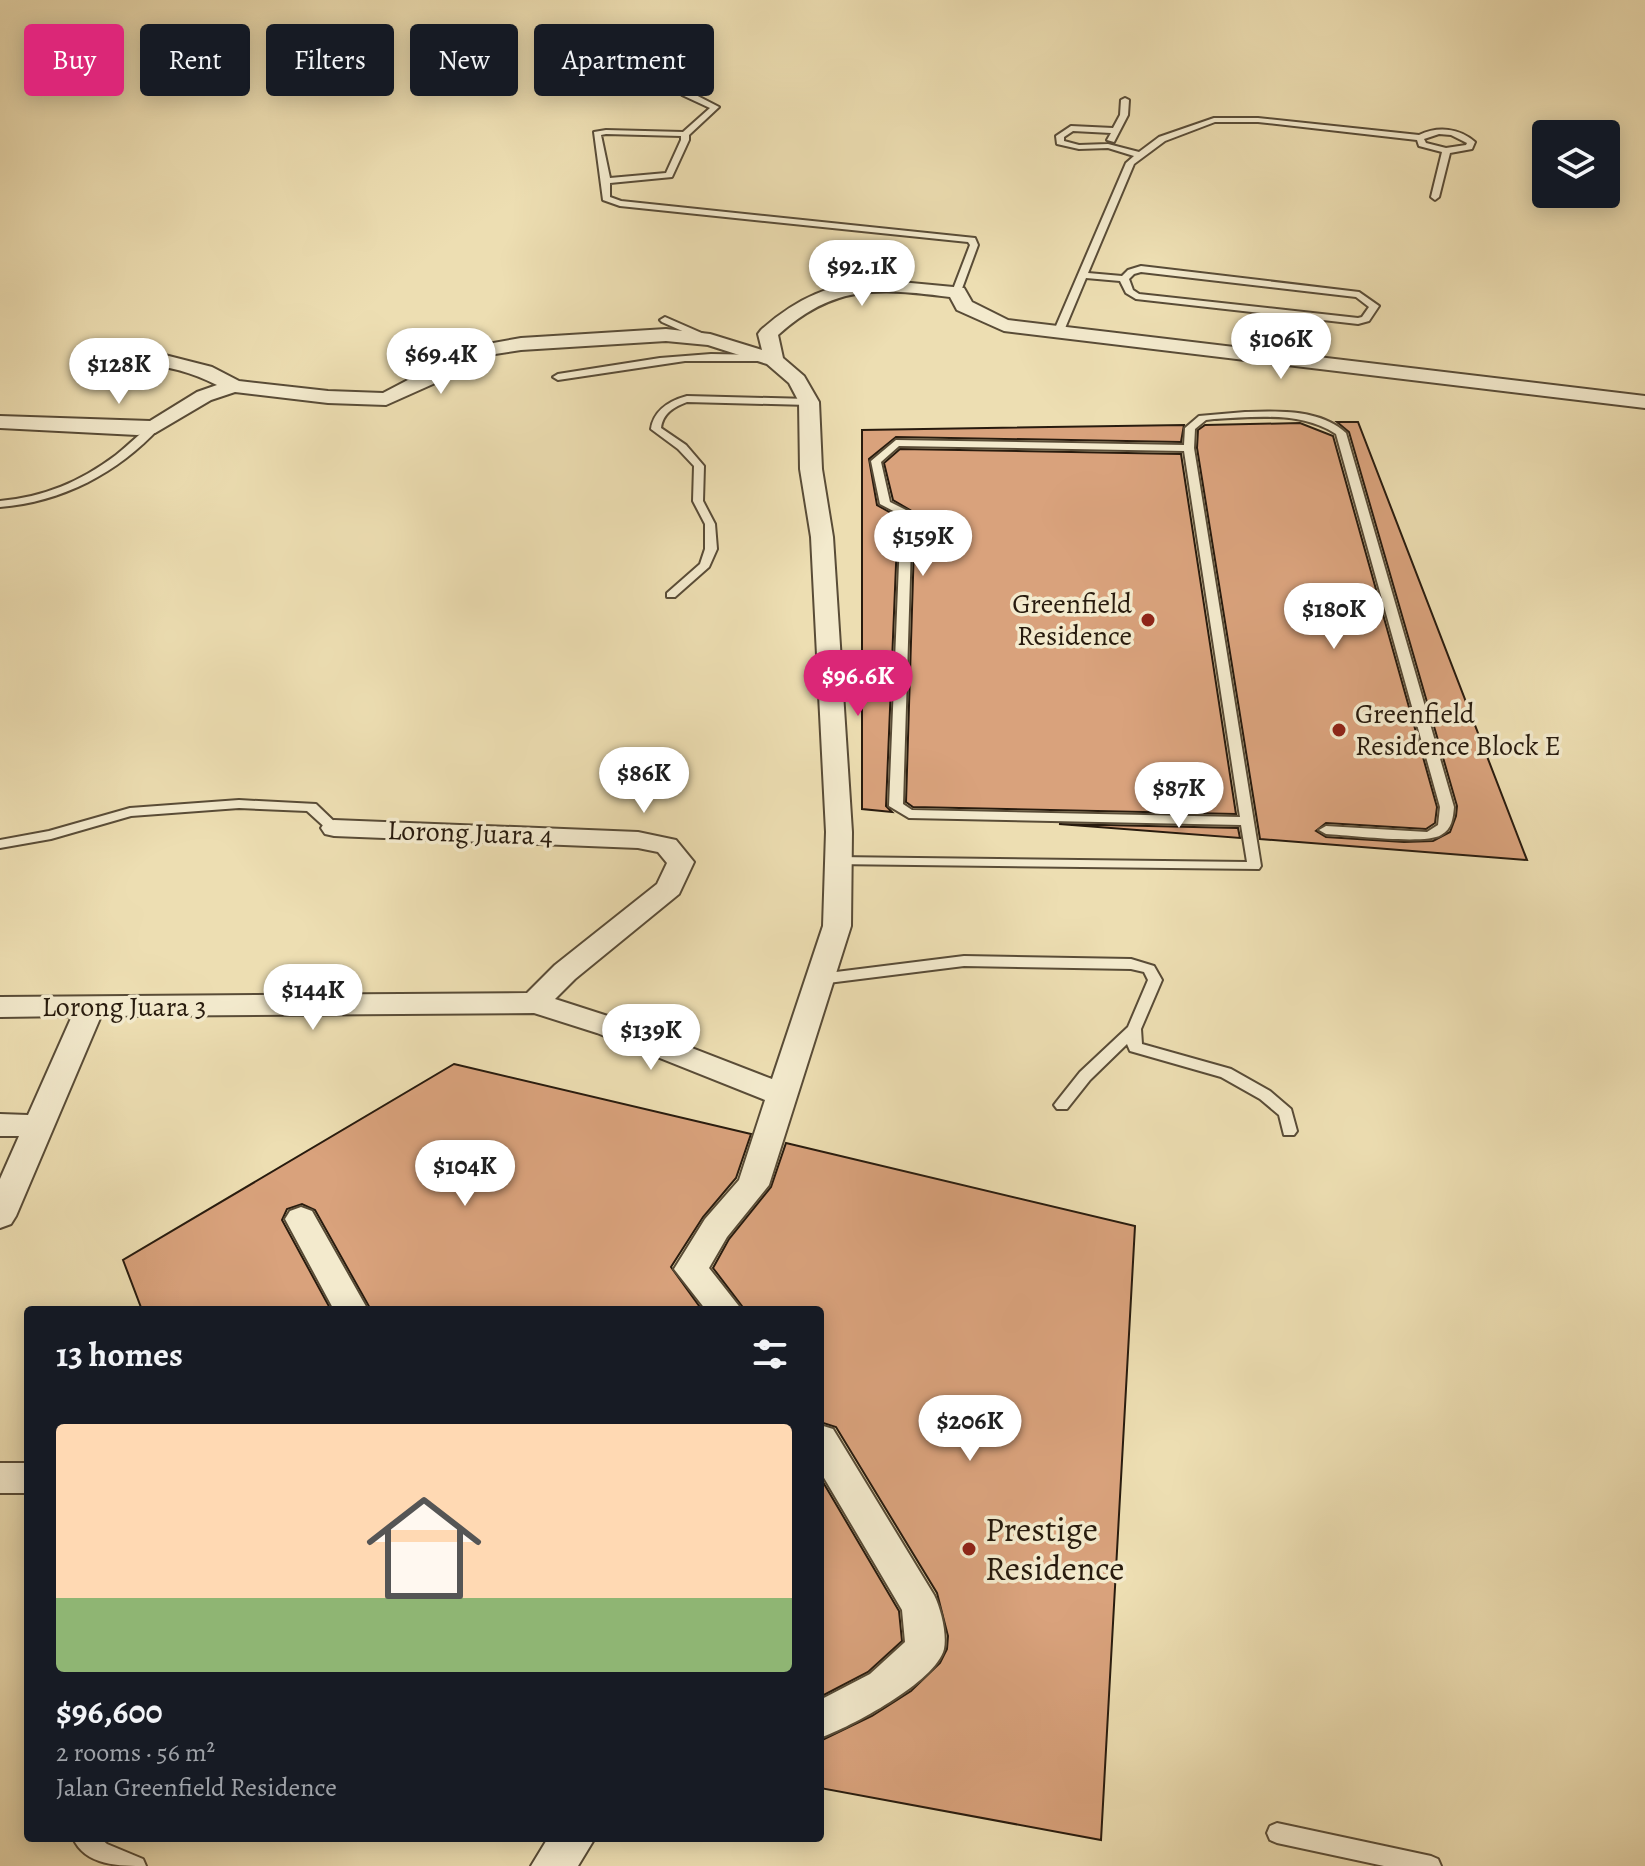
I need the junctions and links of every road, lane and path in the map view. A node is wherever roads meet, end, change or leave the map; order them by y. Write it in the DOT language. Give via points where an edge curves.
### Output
graph roads {
  1 [pos="691,96"];
  2 [pos="1125,100"];
  3 [pos="1115,131"];
  4 [pos="685,134"];
  5 [pos="1420,138"];
  6 [pos="1108,146"];
  7 [pos="1446,151"];
  8 [pos="1140,155"];
  9 [pos="606,181"];
  10 [pos="1435,197"];
  11 [pos="1082,275"];
  12 [pos="1124,279"];
  13 [pos="957,292"];
  14 [pos="665,320"];
  15 [pos="1058,333"];
  16 [pos="710,340"];
  17 [pos="774,360"];
  18 [pos="111,363"];
  19 [pos="558,377"];
  20 [pos="234,386"];
  21 [pos="809,402"];
  22 [pos="1645,402"];
  23 [pos="0,422"];
  24 [pos="155,427"];
  25 [pos="1189,448"];
  26 [pos="0,504"];
  27 [pos="671,595"];
  28 [pos="1245,821"];
  29 [pos="334,828"];
  30 [pos="1326,830"];
  31 [pos="0,844"];
  32 [pos="837,861"];
  33 [pos="820,979"];
  34 [pos="535,1003"];
  35 [pos="0,1007"];
  36 [pos="90,1008"];
  37 [pos="1134,1029"];
  38 [pos="782,1095"];
  39 [pos="1062,1105"];
  40 [pos="0,1125"];
  41 [pos="36,1126"];
  42 [pos="1289,1131"];
  43 [pos="0,1216"];
  44 [pos="301,1219"];
  45 [pos="349,1306"];
  46 [pos="722,1306"];
  47 [pos="824,1446"];
  48 [pos="0,1478"];
  49 [pos="24,1478"];
  50 [pos="824,1718"];
  51 [pos="1277,1833"];
  52 [pos="88,1842"];
  53 [pos="571,1842"];
  54 [pos="136,1866"];
  55 [pos="552,1866"];
  56 [pos="1431,1866"];
  1 -- 4 [label="lane" via="715,107"];
  2 -- 3 [label="lane"];
  3 -- 6 [label="lane"];
  3 -- 6 [label="lane" via="1071,128 1060,136 1068,145"];
  4 -- 9 [label="lane" via="669,175"];
  4 -- 9 [label="lane" via="597,134"];
  5 -- 7 [label="lane" via="1422,144"];
  5 -- 7 [label="lane" via="1437,132 1471,142 1469,147"];
  5 -- 8 [label="lane" via="1214,120 1184,129"];
  6 -- 8 [label="lane"];
  7 -- 10 [label="lane"];
  8 -- 11 [label="lane" via="1124,173"];
  9 -- 13 [label="lane" via="606,198 620,203 966,238 975,243"];
  11 -- 12 [label="lane"];
  11 -- 15 [label="lane"];
  12 -- 12 [label="lane" via="1136,296 1358,321 1366,319 1374,306 1359,295 1141,269"];
  13 -- 15 [label="street" via="964,306 979,315 1004,325"];
  13 -- 17 [label="street" via="885,283 834,290 790,311 768,334"];
  14 -- 16 [label="lane"];
  15 -- 22 [label="street"];
  16 -- 17 [label="street"];
  16 -- 20 [label="street" via="666,335 478,351 386,399"];
  17 -- 19 [label="lane" via="705,356"];
  17 -- 21 [label="street" via="797,380"];
  18 -- 20 [label="street" via="166,360"];
  20 -- 24 [label="street" via="204,396"];
  21 -- 27 [label="lane" via="687,399 671,404 657,420 656,429 699,466 698,501 710,524 711,549 705,565"];
  21 -- 32 [label="street" via="831,658"];
  23 -- 24 [label="street"];
  24 -- 26 [label="lane" via="75,487 30,503"];
  25 -- 28 [label="lane"];
  25 -- 28 [label="lane" via="896,443 876,461 885,504 907,513 896,806 909,814"];
  25 -- 30 [label="lane" via="1190,428 1214,416 1308,417 1341,433 1447,822 1439,833 1428,836"];
  28 -- 32 [label="lane" via="1254,866"];
  29 -- 31 [label="lane" via="311,807 176,807 130,812"];
  29 -- 34 [label="street, Lorong Juara 4" via="638,840 667,846 681,862 669,888"];
  32 -- 33 [label="street" via="837,926"];
  33 -- 37 [label="lane" via="964,961 1131,964 1149,969 1155,980"];
  33 -- 38 [label="street"];
  34 -- 36 [label="street, Lorong Juara 3"];
  34 -- 38 [label="street, Lorong Juara 3"];
  35 -- 36 [label="street, Lorong Juara 3"];
  36 -- 41 [label="street"];
  37 -- 39 [label="lane"];
  37 -- 42 [label="lane" via="1135,1047 1215,1069 1265,1095 1286,1113"];
  38 -- 46 [label="street" via="753,1185 716,1228 691,1269"];
  40 -- 41 [label="street"];
  41 -- 43 [label="street"];
  44 -- 45 [label="street"];
  47 -- 50 [label="street" via="921,1607 925,1648 884,1686"];
  48 -- 49 [label="street"];
  51 -- 56 [label="lane"];
  52 -- 54 [label="lane"];
  53 -- 55 [label="street"];
}
